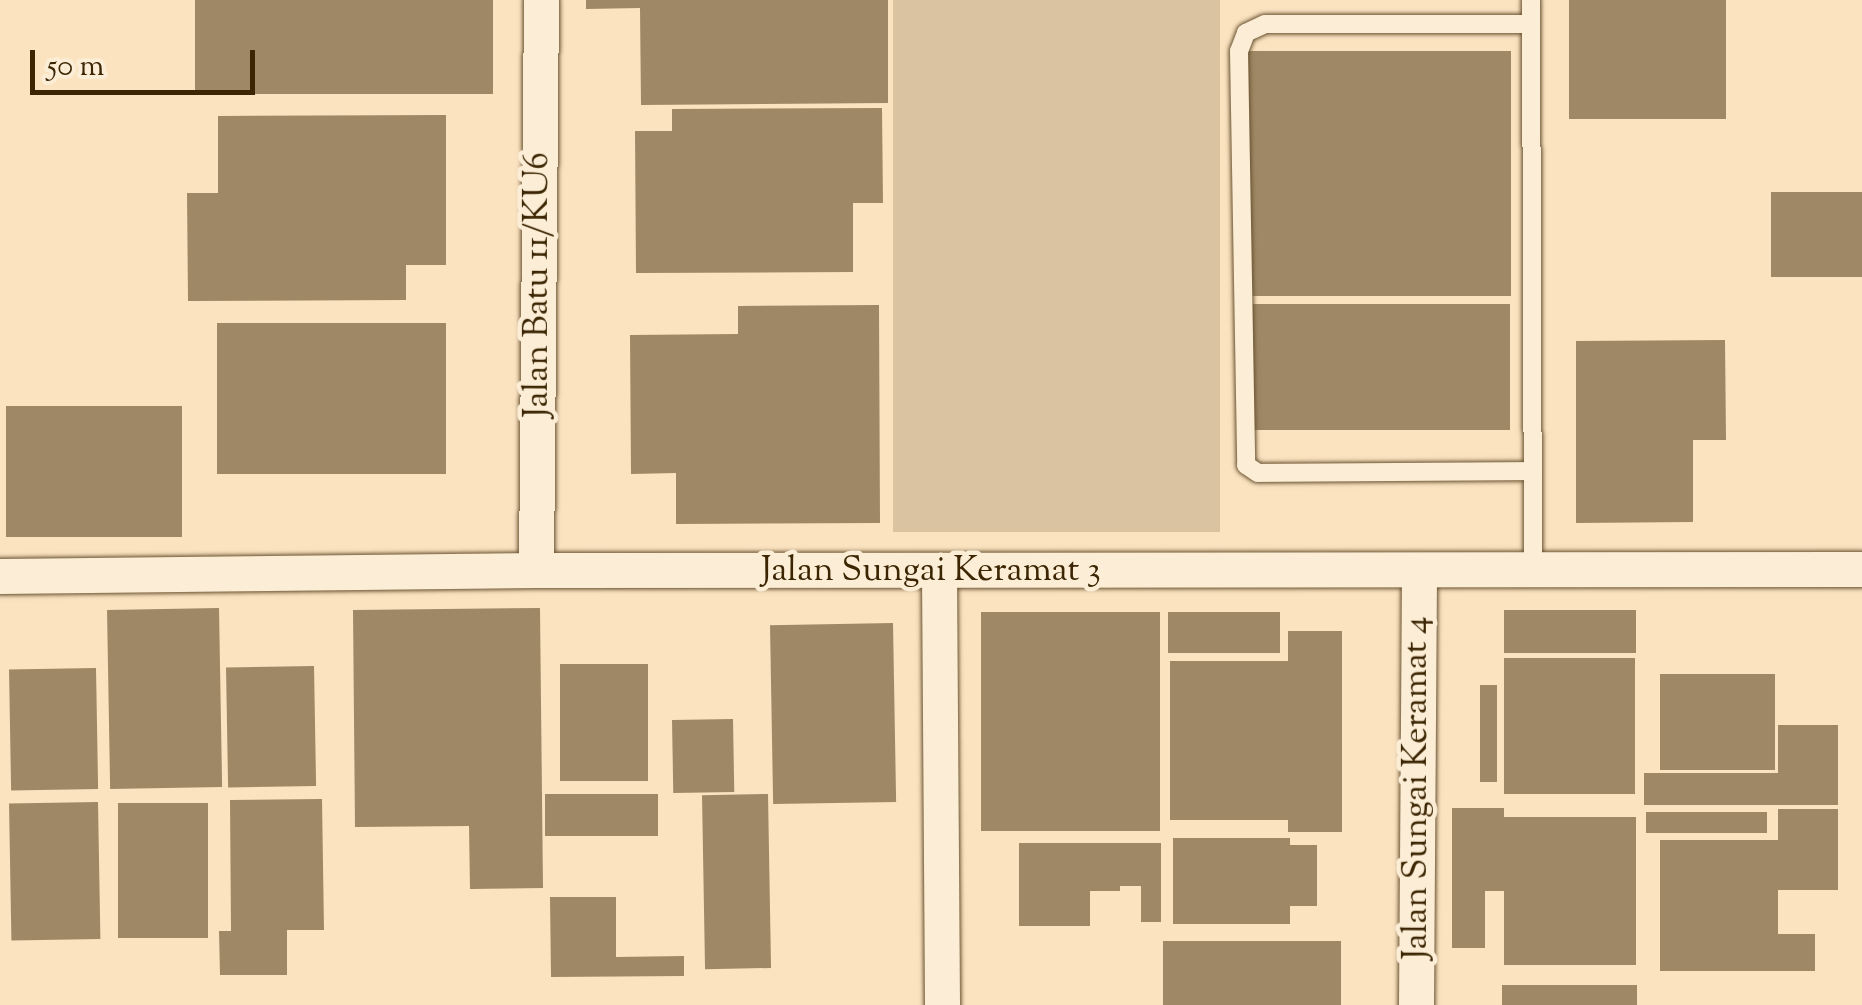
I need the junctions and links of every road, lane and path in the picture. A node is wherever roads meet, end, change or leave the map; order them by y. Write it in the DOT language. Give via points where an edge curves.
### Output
graph roads {
  1 [pos="541,0"];
  2 [pos="1531,0"];
  3 [pos="1531,24"];
  4 [pos="1532,471"];
  5 [pos="1862,569"];
  6 [pos="536,570"];
  7 [pos="1532,570"];
  8 [pos="1419,571"];
  9 [pos="939,573"];
  10 [pos="0,576"];
  11 [pos="942,1005"];
  12 [pos="1416,1005"];
  1 -- 6 [label="street, Jalan Batu 11/KU6"];
  2 -- 3 [label="lane"];
  3 -- 4 [label="lane"];
  3 -- 4 [label="lane" via="1265,24 1246,33 1239,51 1246,465 1258,473"];
  4 -- 7 [label="lane"];
  5 -- 7 [label="street, Jalan Sungai Keramat 3"];
  6 -- 9 [label="street, Jalan Sungai Keramat 3"];
  6 -- 10 [label="street, Jalan Sungai Keramat 3"];
  7 -- 8 [label="street, Jalan Sungai Keramat 3"];
  8 -- 9 [label="street, Jalan Sungai Keramat 3"];
  8 -- 12 [label="street, Jalan Sungai Keramat 4"];
  9 -- 11 [label="street"];
}
